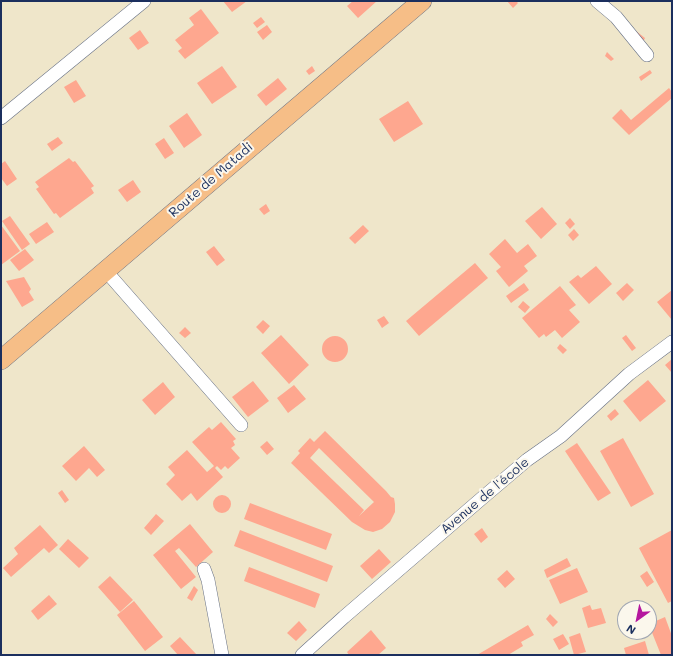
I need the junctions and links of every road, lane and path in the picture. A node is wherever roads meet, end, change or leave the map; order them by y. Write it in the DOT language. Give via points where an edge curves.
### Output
graph roads {
  1 [pos="144,1"];
  2 [pos="422,1"];
  3 [pos="597,1"];
  4 [pos="647,55"];
  5 [pos="1,118"];
  6 [pos="106,270"];
  7 [pos="672,342"];
  8 [pos="1,360"];
  9 [pos="241,425"];
  10 [pos="204,569"];
  11 [pos="222,655"];
  12 [pos="302,655"];
  1 -- 5 [label="street"];
  2 -- 6 [label="highway, Route de Matadi"];
  3 -- 4 [label="street" via="616,17"];
  6 -- 8 [label="highway, Route de Matadi"];
  6 -- 9 [label="street"];
  7 -- 12 [label="street, Avenue de l'école" via="629,374 561,436 527,460"];
  10 -- 11 [label="street"];
}
